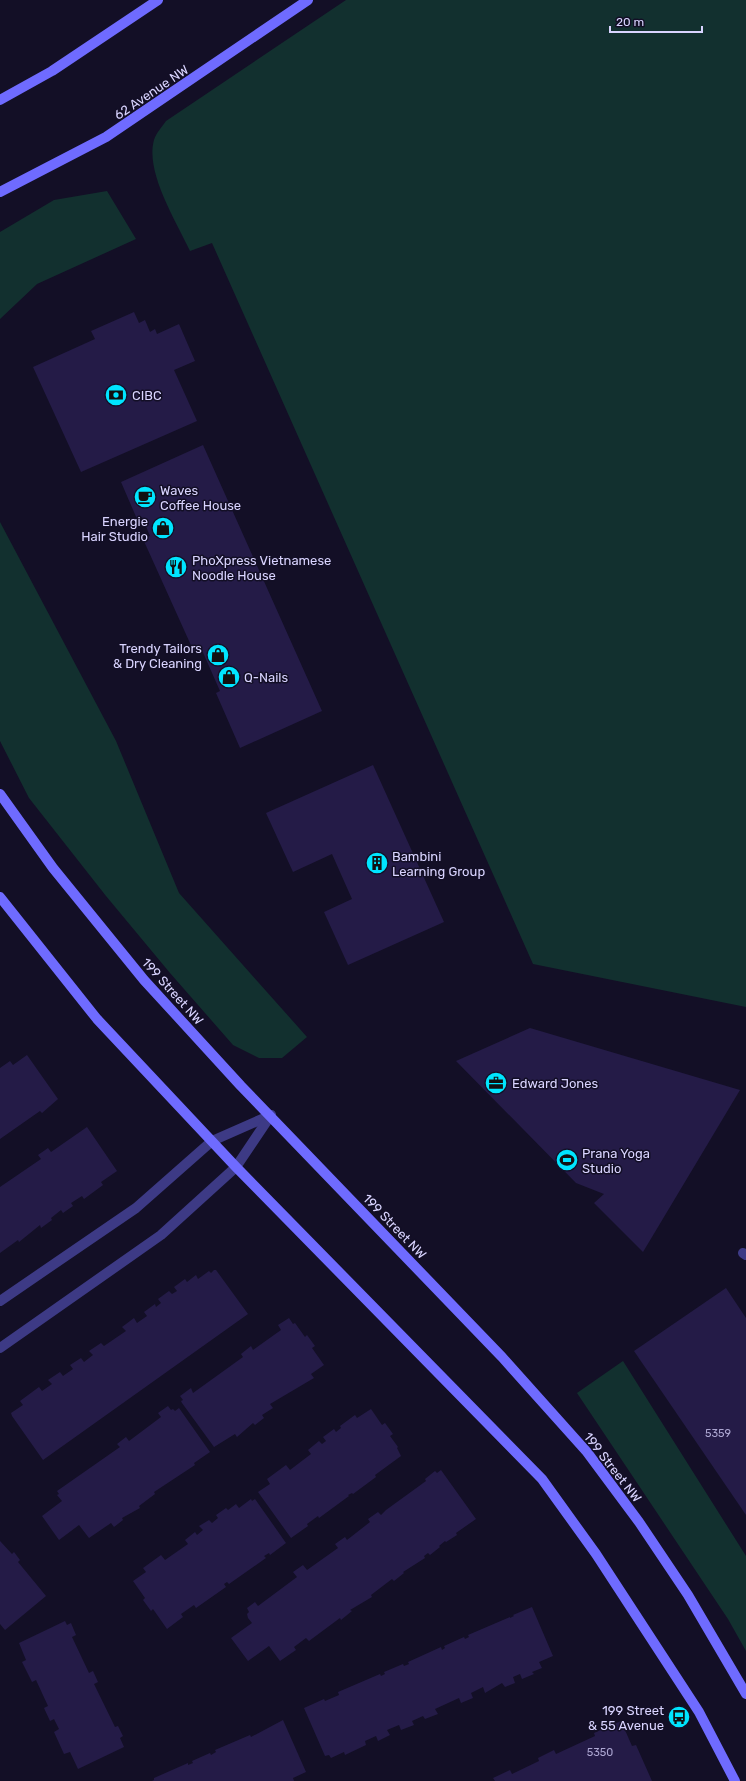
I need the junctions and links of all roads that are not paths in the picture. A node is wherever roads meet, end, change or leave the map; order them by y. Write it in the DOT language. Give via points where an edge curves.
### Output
graph roads {
  1 [pos="158,0"];
  2 [pos="308,0"];
  3 [pos="0,100"];
  4 [pos="0,192"];
  5 [pos="0,794"];
  6 [pos="0,897"];
  7 [pos="271,1115"];
  8 [pos="212,1141"];
  9 [pos="236,1167"];
  10 [pos="0,1301"];
  11 [pos="0,1348"];
  12 [pos="746,1694"];
  13 [pos="735,1781"];
  1 -- 3 [label="main road" via="52,71"];
  2 -- 4 [label="main road, 62 Avenue NW" via="106,137"];
  5 -- 7 [label="main road, 199 Street NW" via="53,868 144,980"];
  6 -- 8 [label="main road" via="97,1019"];
  7 -- 8 [label="lane"];
  7 -- 9 [label="lane"];
  7 -- 12 [label="main road, 199 Street NW" via="502,1358 587,1452 639,1522 688,1595"];
  8 -- 9 [label="main road"];
  8 -- 10 [label="lane" via="136,1208"];
  9 -- 11 [label="lane" via="161,1235"];
  9 -- 13 [label="main road" via="542,1479 596,1554 695,1705"];
}
